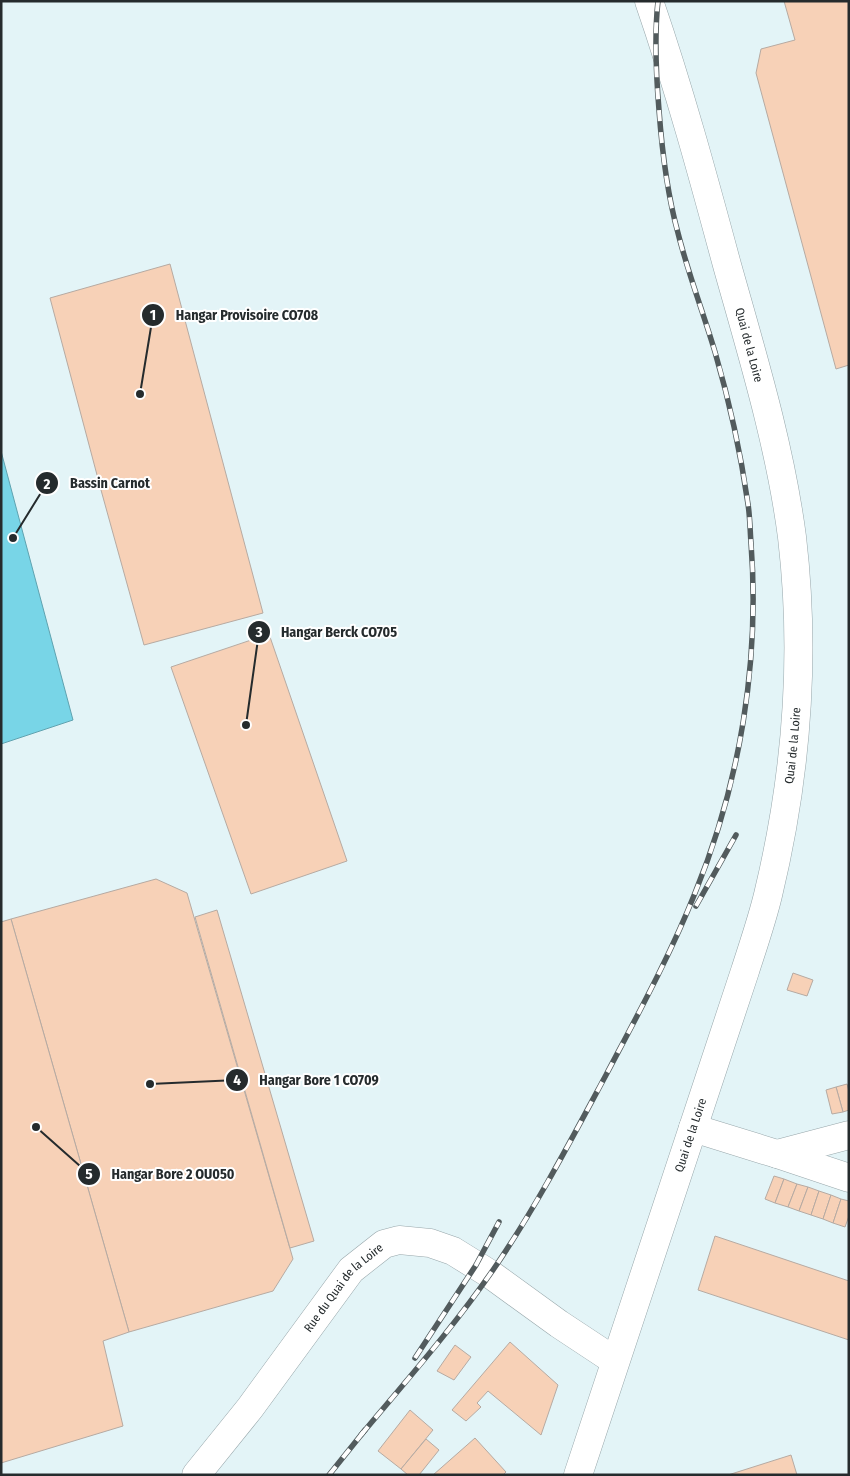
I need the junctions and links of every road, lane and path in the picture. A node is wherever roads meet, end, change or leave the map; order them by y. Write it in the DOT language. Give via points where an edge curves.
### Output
graph roads {
  1 [pos="649,1"];
  2 [pos="693,1128"];
  3 [pos="849,1135"];
  4 [pos="777,1154"];
  5 [pos="849,1178"];
  6 [pos="615,1362"];
  7 [pos="196,1475"];
  8 [pos="578,1475"];
  1 -- 2 [label="street, Quai de la Loire" via="688,120 772,434 792,537 797,624 797,699 781,838 768,897"];
  2 -- 4 [label="street"];
  2 -- 6 [label="street, Quai de la Loire"];
  3 -- 4 [label="street"];
  4 -- 5 [label="street"];
  6 -- 7 [label="street, Rue du Quai de la Loire" via="453,1251 430,1243 399,1240 384,1244 350,1270 250,1408"];
  6 -- 8 [label="street, Quai de la Loire"];
}
